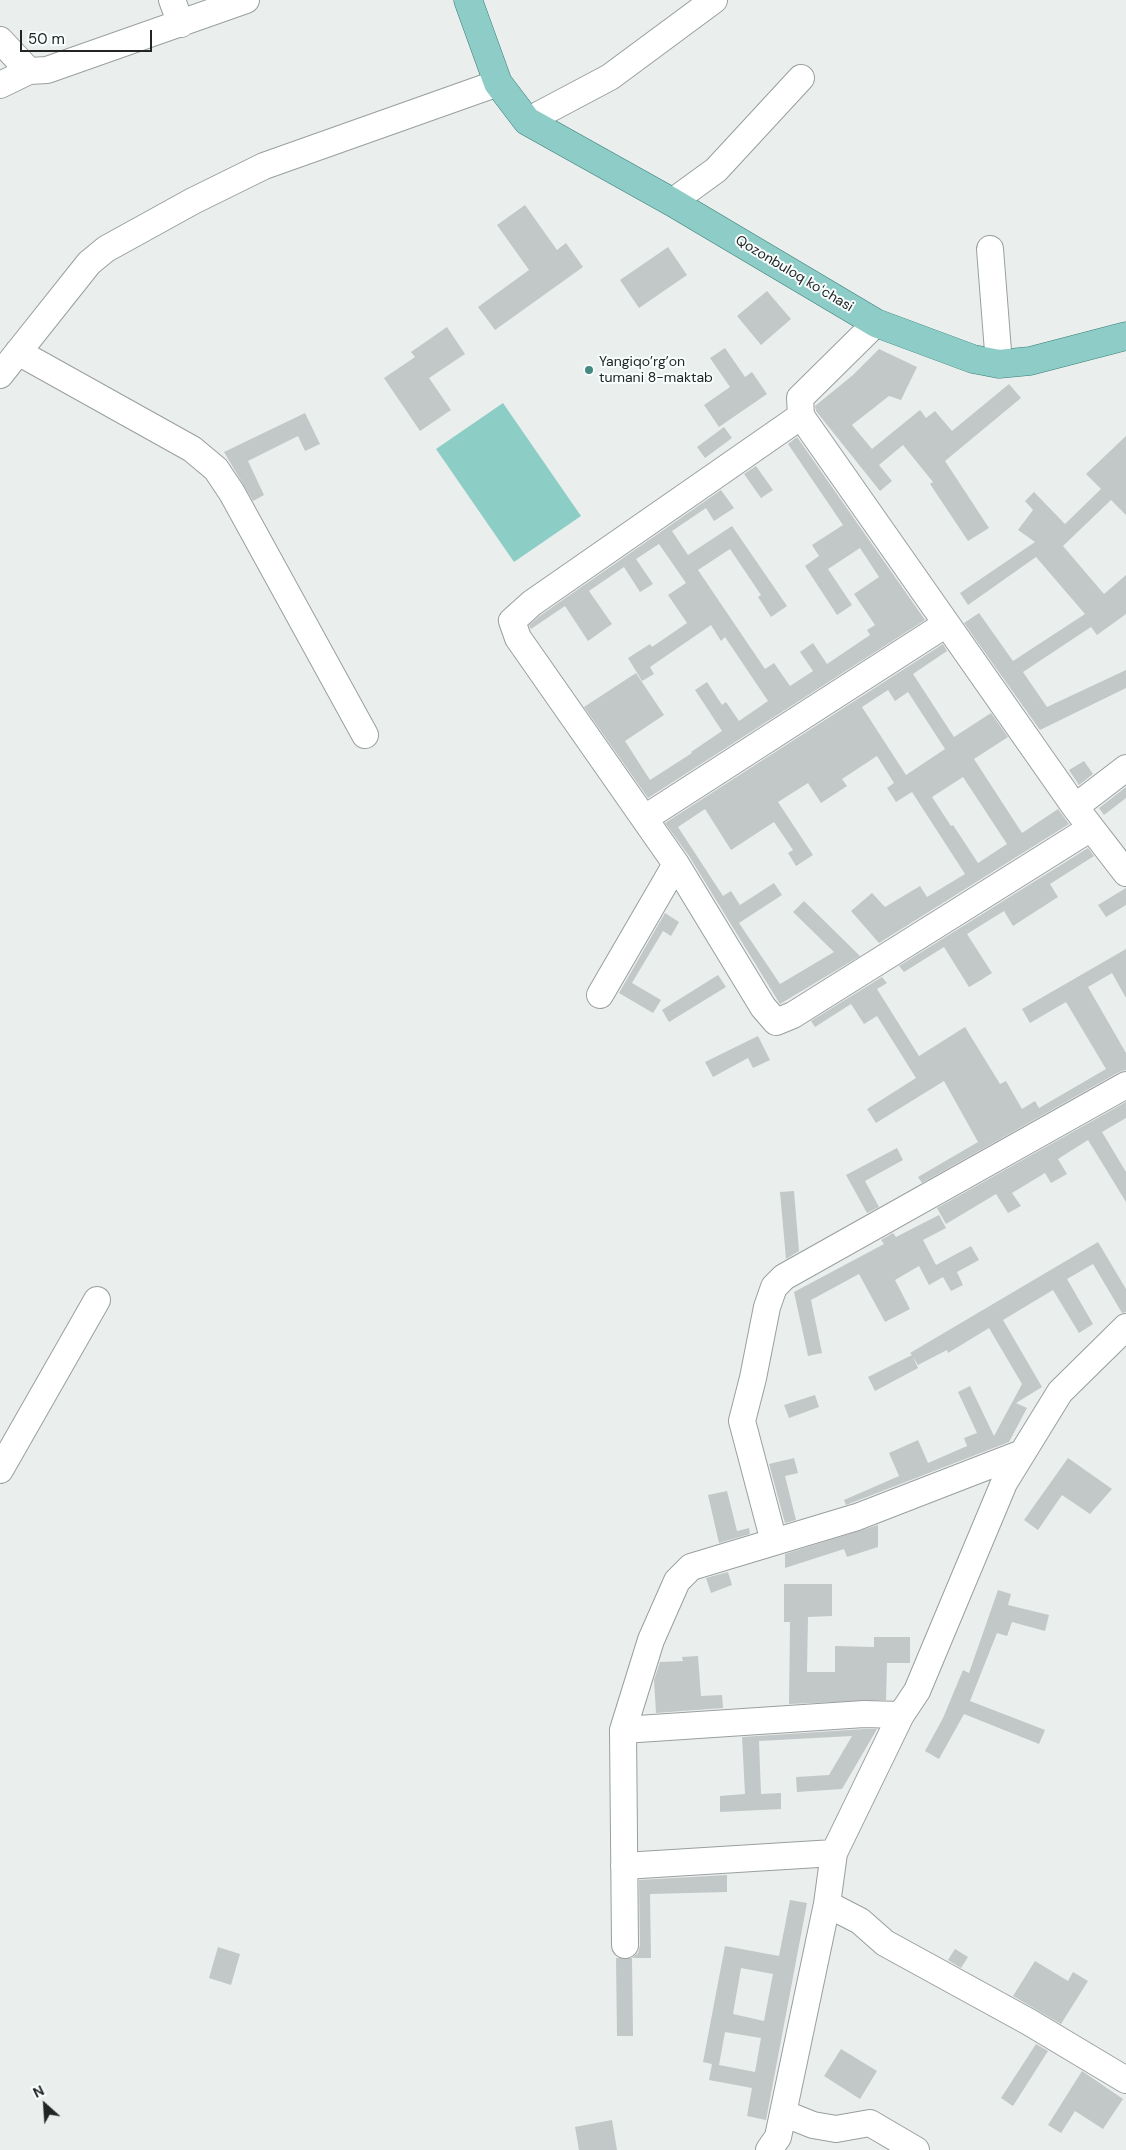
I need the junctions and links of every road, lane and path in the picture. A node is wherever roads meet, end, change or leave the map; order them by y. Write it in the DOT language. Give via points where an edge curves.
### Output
graph roads {
  1 [pos="246,0"];
  2 [pos="468,0"];
  3 [pos="714,0"];
  4 [pos="176,12"];
  5 [pos="0,40"];
  6 [pos="29,71"];
  7 [pos="801,78"];
  8 [pos="498,83"];
  9 [pos="0,85"];
  10 [pos="527,122"];
  11 [pos="672,202"];
  12 [pos="990,249"];
  13 [pos="876,323"];
  14 [pos="1126,336"];
  15 [pos="18,352"];
  16 [pos="999,364"];
  17 [pos="0,375"];
  18 [pos="801,416"];
  19 [pos="946,624"];
  20 [pos="364,735"];
  21 [pos="1126,768"];
  22 [pos="1075,807"];
  23 [pos="645,818"];
  24 [pos="1091,828"];
  25 [pos="676,864"];
  26 [pos="1126,873"];
  27 [pos="600,995"];
  28 [pos="1126,1086"];
  29 [pos="97,1300"];
  30 [pos="1126,1327"];
  31 [pos="1022,1453"];
  32 [pos="0,1470"];
  33 [pos="774,1542"];
  34 [pos="901,1715"];
  35 [pos="623,1730"];
  36 [pos="834,1854"];
  37 [pos="624,1866"];
  38 [pos="827,1904"];
  39 [pos="625,1945"];
  40 [pos="1126,2080"];
  41 [pos="783,2113"];
  42 [pos="769,2150"];
  43 [pos="916,2150"];
  1 -- 4 [label="street"];
  2 -- 8 [label="main road, Qozonbuloq koʻchasi"];
  3 -- 10 [label="street" via="610,77"];
  4 -- 6 [label="street" via="47,70"];
  5 -- 6 [label="street"];
  6 -- 9 [label="street"];
  7 -- 11 [label="street" via="716,170"];
  8 -- 10 [label="main road, Qozonbuloq koʻchasi"];
  8 -- 15 [label="street" via="264,166 106,249 89,263"];
  10 -- 11 [label="main road, Qozonbuloq koʻchasi"];
  11 -- 13 [label="main road, Qozonbuloq koʻchasi"];
  12 -- 16 [label="street"];
  13 -- 16 [label="main road, Qozonbuloq koʻchasi" via="973,359"];
  13 -- 18 [label="street" via="800,398"];
  14 -- 16 [label="main road, Qozonbuloq koʻchasi" via="1030,362"];
  15 -- 17 [label="street"];
  15 -- 20 [label="street" via="192,449 216,469"];
  18 -- 19 [label="street"];
  18 -- 23 [label="street" via="532,603 512,621 518,638"];
  19 -- 22 [label="street"];
  19 -- 23 [label="street"];
  21 -- 22 [label="street"];
  22 -- 24 [label="street"];
  23 -- 25 [label="street"];
  24 -- 25 [label="street" via="794,1015 776,1022 763,1007"];
  24 -- 26 [label="street"];
  25 -- 27 [label="street"];
  28 -- 33 [label="street" via="784,1277 774,1286 742,1421"];
  29 -- 32 [label="street"];
  30 -- 31 [label="street" via="1060,1392"];
  31 -- 33 [label="street" via="857,1517"];
  31 -- 34 [label="street" via="1004,1483 917,1691"];
  33 -- 35 [label="street" via="691,1567 677,1581 651,1640"];
  34 -- 35 [label="street" via="864,1714"];
  34 -- 36 [label="street"];
  35 -- 37 [label="street"];
  36 -- 37 [label="street"];
  36 -- 38 [label="street"];
  37 -- 39 [label="street"];
  38 -- 40 [label="street" via="860,1921 885,1943"];
  38 -- 41 [label="street"];
  41 -- 42 [label="street" via="778,2137"];
  41 -- 43 [label="street" via="813,2126 836,2129 870,2123"];
}
